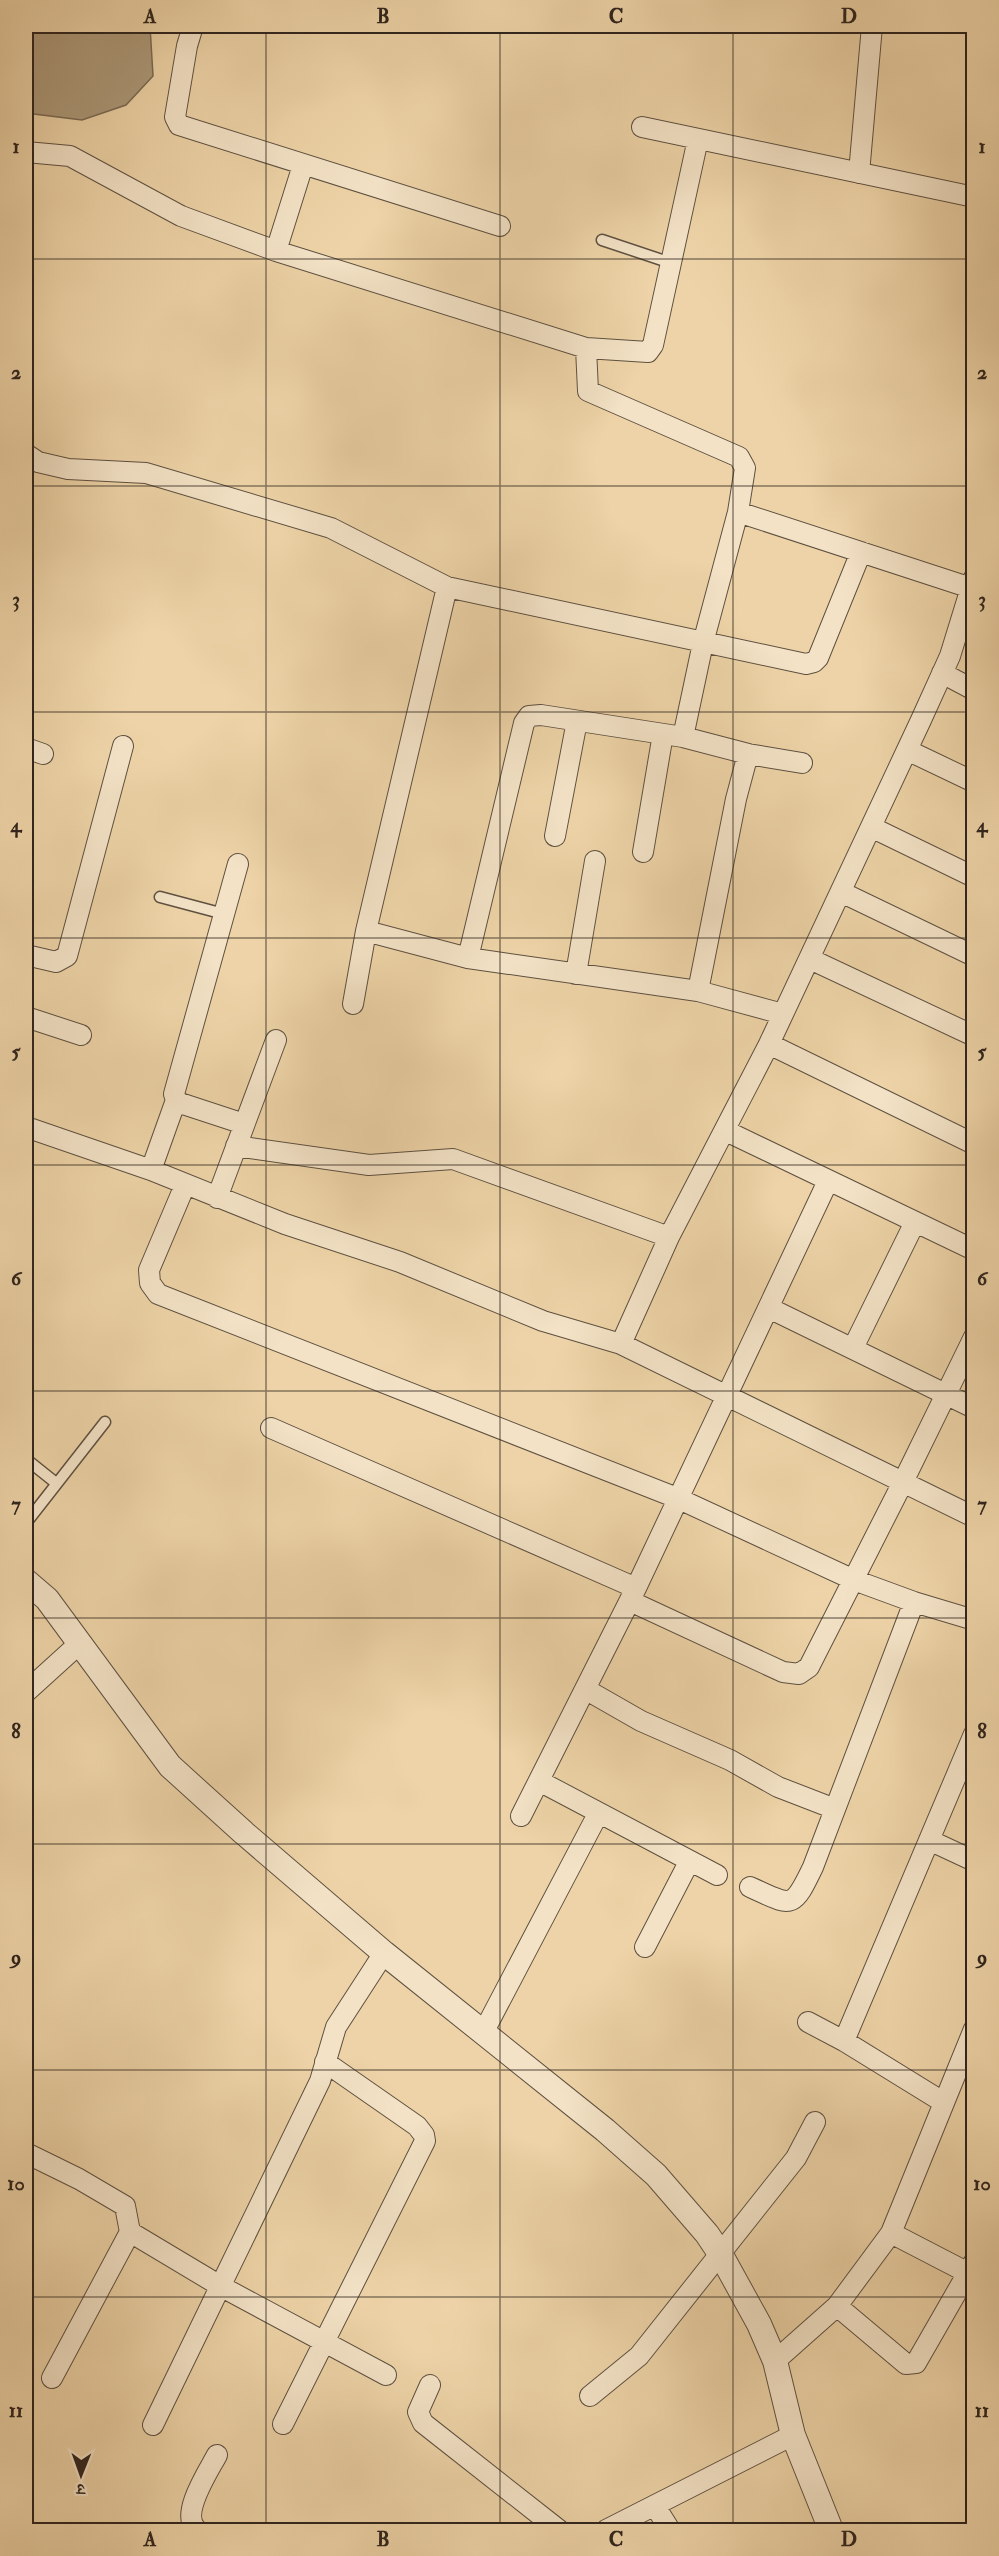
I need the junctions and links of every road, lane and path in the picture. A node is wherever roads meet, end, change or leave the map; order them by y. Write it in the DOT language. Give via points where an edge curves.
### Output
graph roads {
  1 [pos="194,26"];
  2 [pos="872,26"];
  3 [pos="642,127"];
  4 [pos="698,139"];
  5 [pos="26,152"];
  6 [pos="303,165"];
  7 [pos="859,173"];
  8 [pos="974,197"];
  9 [pos="500,226"];
  10 [pos="602,240"];
  11 [pos="276,251"];
  12 [pos="671,264"];
  13 [pos="586,348"];
  14 [pos="26,454"];
  15 [pos="738,512"];
  16 [pos="861,552"];
  17 [pos="972,583"];
  18 [pos="447,587"];
  19 [pos="703,643"];
  20 [pos="942,673"];
  21 [pos="974,690"];
  22 [pos="577,721"];
  23 [pos="663,734"];
  24 [pos="683,737"];
  25 [pos="123,746"];
  26 [pos="907,750"];
  27 [pos="747,754"];
  28 [pos="802,763"];
  29 [pos="974,782"];
  30 [pos="871,827"];
  31 [pos="555,836"];
  32 [pos="643,852"];
  33 [pos="595,861"];
  34 [pos="238,864"];
  35 [pos="974,877"];
  36 [pos="841,892"];
  37 [pos="160,897"];
  38 [pos="224,914"];
  39 [pos="366,931"];
  40 [pos="26,955"];
  41 [pos="974,956"];
  42 [pos="468,958"];
  43 [pos="810,959"];
  44 [pos="576,974"];
  45 [pos="698,991"];
  46 [pos="352,1004"];
  47 [pos="783,1014"];
  48 [pos="26,1017"];
  49 [pos="81,1035"];
  50 [pos="974,1036"];
  51 [pos="276,1040"];
  52 [pos="769,1044"];
  53 [pos="176,1100"];
  54 [pos="244,1124"];
  55 [pos="26,1127"];
  56 [pos="726,1131"];
  57 [pos="974,1144"];
  58 [pos="236,1146"];
  59 [pos="151,1170"];
  60 [pos="828,1181"];
  61 [pos="185,1185"];
  62 [pos="217,1198"];
  63 [pos="915,1222"];
  64 [pos="669,1238"];
  65 [pos="974,1250"];
  66 [pos="769,1308"];
  67 [pos="974,1337"];
  68 [pos="621,1344"];
  69 [pos="853,1348"];
  70 [pos="726,1395"];
  71 [pos="945,1395"];
  72 [pos="974,1408"];
  73 [pos="105,1422"];
  74 [pos="271,1428"];
  75 [pos="26,1458"];
  76 [pos="903,1482"];
  77 [pos="57,1483"];
  78 [pos="677,1498"];
  79 [pos="974,1517"];
  80 [pos="26,1523"];
  81 [pos="854,1580"];
  82 [pos="26,1581"];
  83 [pos="633,1594"];
  84 [pos="914,1602"];
  85 [pos="974,1620"];
  86 [pos="80,1643"];
  87 [pos="585,1689"];
  88 [pos="26,1692"];
  89 [pos="974,1734"];
  90 [pos="539,1781"];
  91 [pos="836,1809"];
  92 [pos="598,1814"];
  93 [pos="521,1816"];
  94 [pos="929,1840"];
  95 [pos="974,1861"];
  96 [pos="689,1862"];
  97 [pos="717,1875"];
  98 [pos="750,1887"];
  99 [pos="645,1947"];
  100 [pos="384,1953"];
  101 [pos="808,2022"];
  102 [pos="974,2029"];
  103 [pos="483,2033"];
  104 [pos="844,2041"];
  105 [pos="325,2062"];
  106 [pos="943,2102"];
  107 [pos="815,2122"];
  108 [pos="26,2153"];
  109 [pos="130,2232"];
  110 [pos="891,2233"];
  111 [pos="721,2254"];
  112 [pos="972,2271"];
  113 [pos="222,2287"];
  114 [pos="837,2306"];
  115 [pos="326,2342"];
  116 [pos="775,2361"];
  117 [pos="386,2375"];
  118 [pos="52,2378"];
  119 [pos="430,2385"];
  120 [pos="590,2396"];
  121 [pos="283,2424"];
  122 [pos="153,2425"];
  123 [pos="793,2435"];
  124 [pos="217,2455"];
  125 [pos="655,2506"];
  126 [pos="197,2530"];
  127 [pos="559,2530"];
  128 [pos="606,2530"];
  129 [pos="670,2530"];
  130 [pos="831,2530"];
  1 -- 6 [label="street" via="176,117 179,125"];
  2 -- 7 [label="street"];
  3 -- 4 [label="street"];
  4 -- 7 [label="street"];
  4 -- 12 [label="street"];
  5 -- 11 [label="street" via="69,156 181,216"];
  6 -- 9 [label="street"];
  6 -- 11 [label="street"];
  7 -- 8 [label="street"];
  10 -- 12 [label="lane"];
  11 -- 13 [label="street"];
  12 -- 13 [label="street" via="653,345 648,352"];
  13 -- 15 [label="street" via="588,391 742,460 746,472"];
  14 -- 18 [label="street" via="38,462 68,469 146,473 331,528"];
  15 -- 16 [label="street"];
  15 -- 19 [label="street"];
  16 -- 17 [label="street"];
  16 -- 19 [label="street" via="814,662"];
  17 -- 20 [label="street"];
  18 -- 19 [label="street"];
  18 -- 39 [label="street"];
  19 -- 24 [label="street"];
  20 -- 21 [label="street"];
  20 -- 26 [label="street"];
  22 -- 23 [label="street"];
  22 -- 31 [label="street"];
  22 -- 42 [label="street" via="535,715 526,719"];
  23 -- 24 [label="street"];
  23 -- 32 [label="street"];
  24 -- 27 [label="street"];
  25 -- 40 [label="street" via="67,956 56,962"];
  26 -- 29 [label="street"];
  26 -- 30 [label="street"];
  27 -- 28 [label="street"];
  27 -- 45 [label="street"];
  30 -- 35 [label="street"];
  30 -- 36 [label="street"];
  33 -- 44 [label="street"];
  34 -- 38 [label="street"];
  36 -- 41 [label="street"];
  36 -- 43 [label="street"];
  37 -- 38 [label="lane"];
  38 -- 53 [label="street" via="174,1094"];
  39 -- 42 [label="street"];
  39 -- 46 [label="street"];
  42 -- 44 [label="street"];
  43 -- 47 [label="street"];
  43 -- 50 [label="street"];
  44 -- 45 [label="street"];
  45 -- 47 [label="street"];
  47 -- 52 [label="street"];
  48 -- 49 [label="street"];
  51 -- 54 [label="street"];
  52 -- 56 [label="street"];
  52 -- 57 [label="street"];
  53 -- 54 [label="street"];
  53 -- 59 [label="street"];
  54 -- 58 [label="street"];
  55 -- 59 [label="street"];
  56 -- 60 [label="street"];
  56 -- 64 [label="street"];
  58 -- 62 [label="street"];
  58 -- 64 [label="street" via="369,1165 453,1159"];
  59 -- 61 [label="street"];
  60 -- 63 [label="street"];
  60 -- 66 [label="street"];
  61 -- 62 [label="street"];
  61 -- 78 [label="street" via="149,1270 150,1283 158,1294"];
  62 -- 68 [label="street" via="400,1262 543,1321"];
  63 -- 65 [label="street"];
  63 -- 69 [label="street"];
  64 -- 68 [label="street"];
  66 -- 69 [label="street"];
  66 -- 70 [label="street"];
  67 -- 71 [label="street"];
  68 -- 70 [label="street"];
  69 -- 71 [label="street"];
  70 -- 76 [label="street"];
  70 -- 78 [label="street"];
  71 -- 72 [label="street"];
  71 -- 76 [label="street"];
  73 -- 77 [label="lane"];
  74 -- 83 [label="street"];
  75 -- 77 [label="lane"];
  76 -- 79 [label="street"];
  76 -- 81 [label="street"];
  77 -- 80 [label="lane"];
  78 -- 81 [label="street"];
  78 -- 83 [label="street"];
  81 -- 83 [label="street" via="809,1667 795,1675 767,1666"];
  81 -- 84 [label="street"];
  82 -- 86 [label="street" via="47,1599"];
  83 -- 87 [label="street"];
  84 -- 85 [label="street"];
  84 -- 91 [label="street"];
  86 -- 88 [label="street"];
  86 -- 100 [label="street" via="170,1766"];
  87 -- 90 [label="street"];
  87 -- 91 [label="street" via="641,1721"];
  89 -- 94 [label="street"];
  90 -- 92 [label="street"];
  90 -- 93 [label="street"];
  91 -- 98 [label="street" via="800,1895 783,1901"];
  92 -- 96 [label="street"];
  92 -- 103 [label="street"];
  94 -- 95 [label="street"];
  94 -- 104 [label="street"];
  96 -- 97 [label="street"];
  96 -- 99 [label="street"];
  100 -- 103 [label="street"];
  100 -- 105 [label="street" via="336,2027"];
  101 -- 104 [label="street"];
  102 -- 106 [label="street"];
  103 -- 111 [label="street" via="656,2175"];
  104 -- 106 [label="street"];
  105 -- 113 [label="street" via="320,2081"];
  105 -- 115 [label="street" via="417,2126 425,2141"];
  106 -- 110 [label="street"];
  107 -- 111 [label="street" via="796,2158"];
  108 -- 109 [label="street" via="125,2206"];
  109 -- 113 [label="street"];
  109 -- 118 [label="street"];
  110 -- 112 [label="street"];
  110 -- 114 [label="street"];
  111 -- 116 [label="street"];
  111 -- 120 [label="street" via="639,2356"];
  112 -- 114 [label="street" via="919,2362 913,2364 906,2364"];
  113 -- 115 [label="street"];
  113 -- 122 [label="street"];
  114 -- 116 [label="street"];
  115 -- 117 [label="street"];
  115 -- 121 [label="street"];
  116 -- 123 [label="street"];
  119 -- 127 [label="street" via="418,2412 423,2423"];
  123 -- 125 [label="street"];
  123 -- 130 [label="street"];
  124 -- 126 [label="street" via="192,2505 190,2518"];
  125 -- 128 [label="street"];
  125 -- 129 [label="street"];
}
